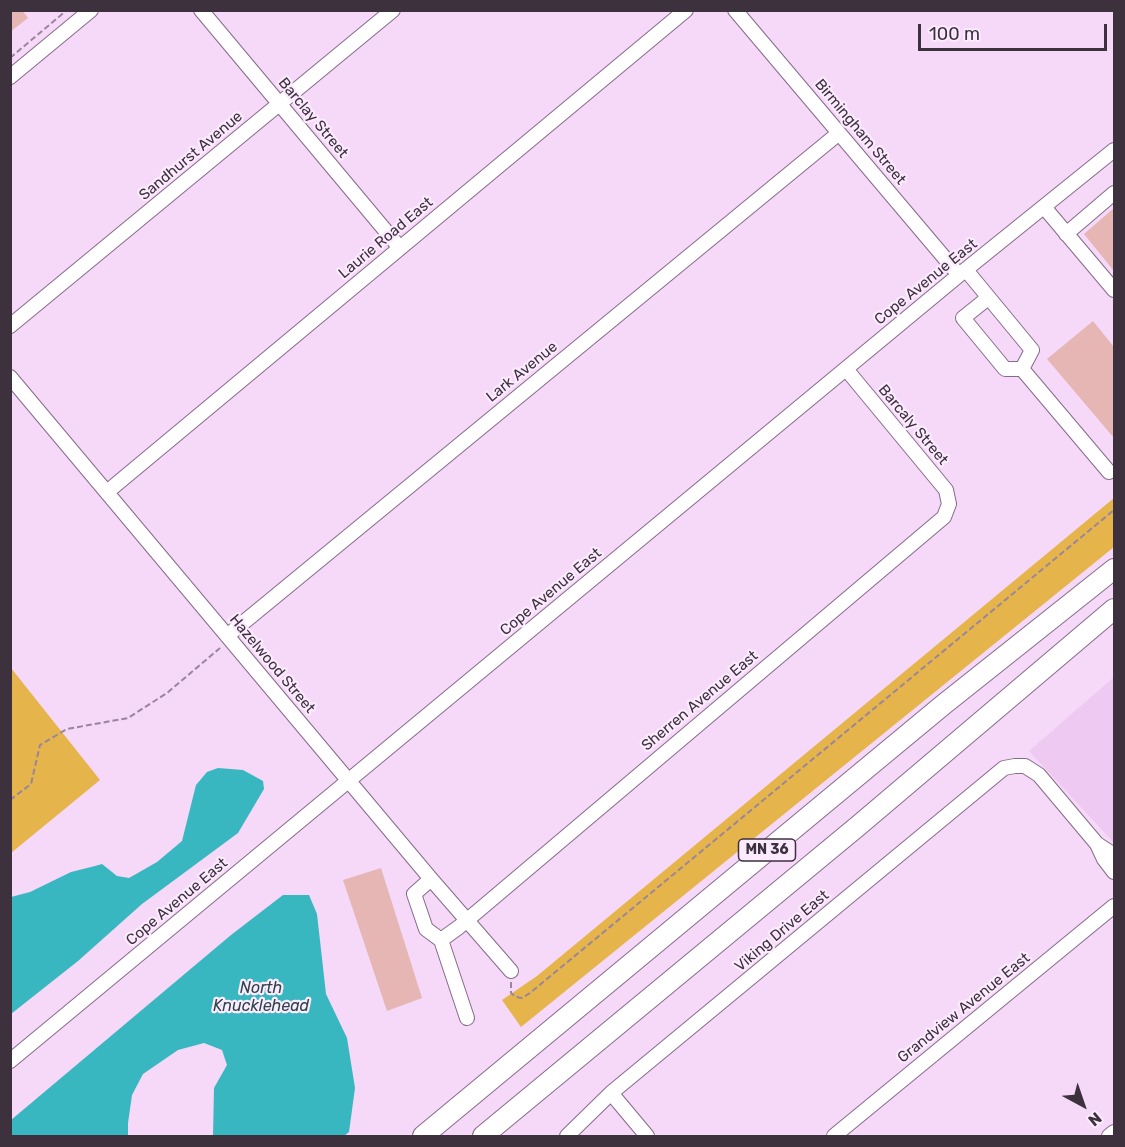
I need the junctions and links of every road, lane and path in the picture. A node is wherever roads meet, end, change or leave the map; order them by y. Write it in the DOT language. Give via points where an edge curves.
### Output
graph roads {
  1 [pos="67,10"];
  2 [pos="91,10"];
  3 [pos="201,10"];
  4 [pos="393,10"];
  5 [pos="686,10"];
  6 [pos="735,10"];
  7 [pos="10,58"];
  8 [pos="10,77"];
  9 [pos="280,104"];
  10 [pos="839,133"];
  11 [pos="1114,150"];
  12 [pos="1114,193"];
  13 [pos="1044,207"];
  14 [pos="1066,234"];
  15 [pos="400,248"];
  16 [pos="963,273"];
  17 [pos="1114,290"];
  18 [pos="988,298"];
  19 [pos="10,327"];
  20 [pos="846,369"];
  21 [pos="1022,369"];
  22 [pos="10,377"];
  23 [pos="1109,472"];
  24 [pos="107,492"];
  25 [pos="949,504"];
  26 [pos="1114,510"];
  27 [pos="1114,568"];
  28 [pos="1114,609"];
  29 [pos="224,641"];
  30 [pos="349,780"];
  31 [pos="10,800"];
  32 [pos="1096,844"];
  33 [pos="1114,855"];
  34 [pos="1114,872"];
  35 [pos="431,879"];
  36 [pos="1114,906"];
  37 [pos="466,920"];
  38 [pos="441,940"];
  39 [pos="511,970"];
  40 [pos="467,1018"];
  41 [pos="10,1061"];
  42 [pos="611,1093"];
  43 [pos="1114,1132"];
  44 [pos="423,1137"];
  45 [pos="483,1137"];
  46 [pos="567,1137"];
  47 [pos="647,1137"];
  48 [pos="834,1137"];
  49 [pos="1109,1137"];
  1 -- 7 [label="path"];
  2 -- 8 [label="street"];
  3 -- 9 [label="street, Barclay Street"];
  4 -- 9 [label="street, Sandhurst Avenue"];
  5 -- 15 [label="street, Laurie Road East"];
  6 -- 10 [label="street, Birmingham Street"];
  9 -- 15 [label="street, Barclay Street"];
  9 -- 19 [label="street, Sandhurst Avenue"];
  10 -- 16 [label="street, Birmingham Street"];
  10 -- 29 [label="street, Lark Avenue"];
  11 -- 13 [label="street, Cope Avenue East"];
  12 -- 14 [label="street"];
  13 -- 14 [label="street"];
  13 -- 16 [label="street, Cope Avenue East"];
  14 -- 17 [label="street"];
  15 -- 24 [label="street, Laurie Road East"];
  16 -- 18 [label="street, Birmingham Street"];
  16 -- 20 [label="street, Cope Avenue East"];
  18 -- 21 [label="street, Birmingham Street" via="1032,350"];
  18 -- 21 [label="street" via="963,318 1005,369"];
  20 -- 25 [label="street, Barcaly Street" via="946,490"];
  20 -- 30 [label="street, Cope Avenue East"];
  21 -- 23 [label="street"];
  22 -- 24 [label="street, Hazelwood Street"];
  24 -- 29 [label="street, Hazelwood Street"];
  25 -- 37 [label="street, Sherren Avenue East" via="944,517"];
  26 -- 39 [label="path" via="522,998 511,993"];
  27 -- 44 [label="highway, MN 36"];
  28 -- 45 [label="highway, MN 36"];
  29 -- 30 [label="street, Hazelwood Street"];
  29 -- 31 [label="path" via="167,693 128,718 67,729 40,745 31,784"];
  30 -- 35 [label="street, Hazelwood Street"];
  30 -- 41 [label="street, Cope Avenue East"];
  32 -- 33 [label="street"];
  32 -- 34 [label="street"];
  32 -- 42 [label="street, Viking Drive East" via="1039,775 1025,766 1004,768"];
  35 -- 37 [label="street, Hazelwood Street"];
  35 -- 38 [label="street" via="414,894 426,929"];
  36 -- 48 [label="street, Grandview Avenue East"];
  37 -- 38 [label="street, Sherren Avenue East"];
  37 -- 39 [label="street, Hazelwood Street"];
  38 -- 40 [label="street"];
  42 -- 46 [label="street, Viking Drive East"];
  42 -- 47 [label="street"];
  43 -- 49 [label="street"];
}
